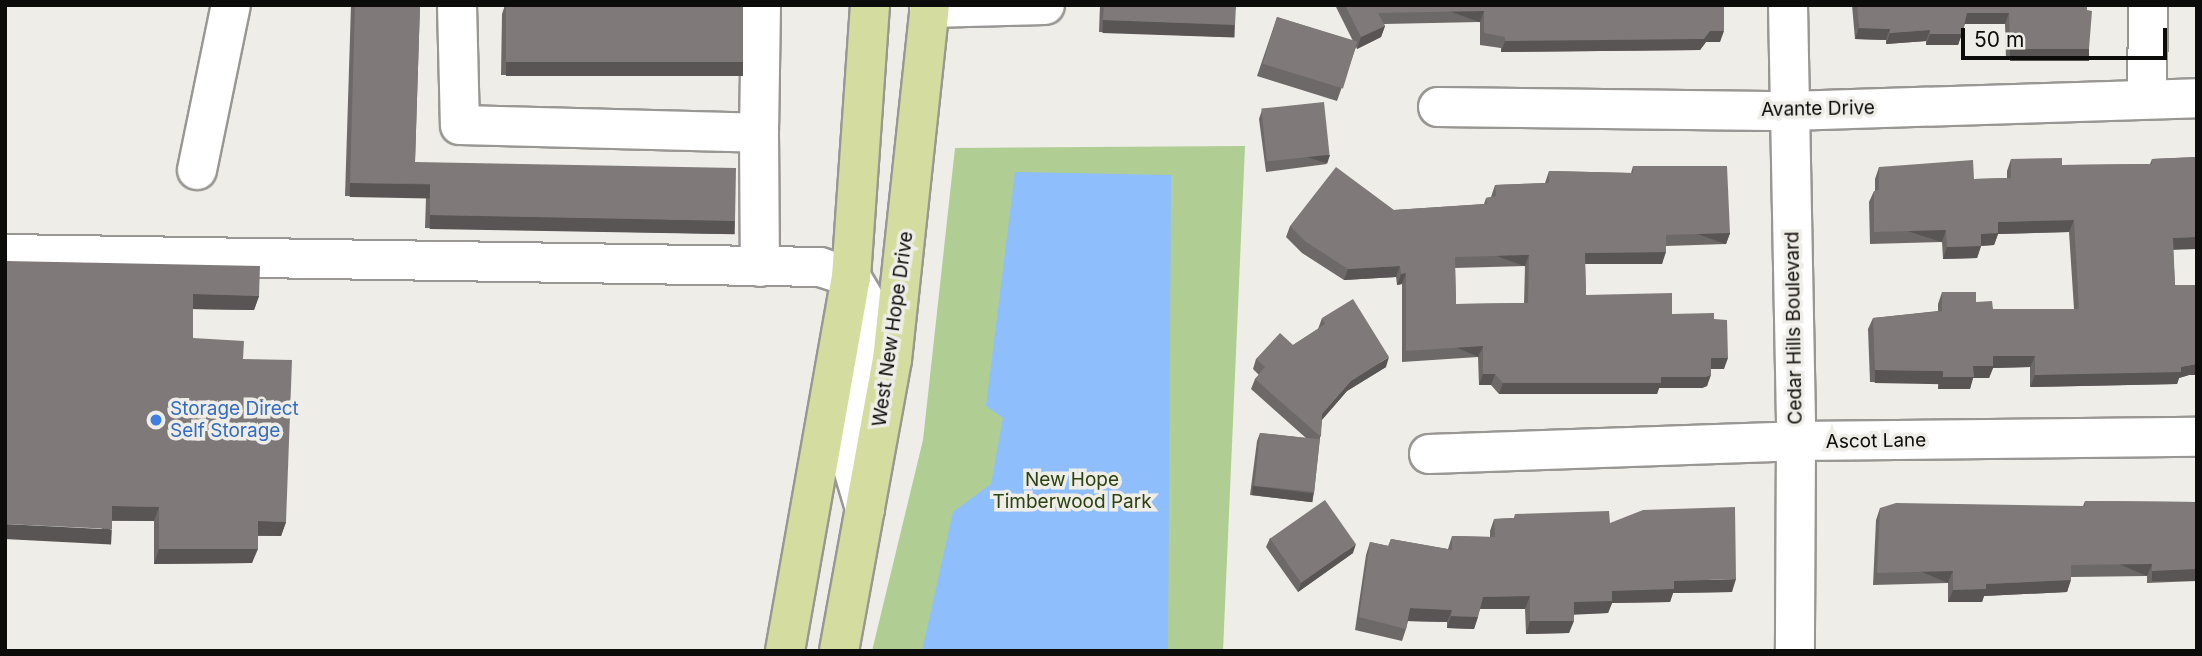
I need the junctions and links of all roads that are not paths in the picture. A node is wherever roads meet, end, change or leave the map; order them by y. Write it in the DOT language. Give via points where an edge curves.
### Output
graph roads {
  1 [pos="232,5"];
  2 [pos="457,5"];
  3 [pos="761,5"];
  4 [pos="870,5"];
  5 [pos="1045,5"];
  6 [pos="1788,5"];
  7 [pos="2148,5"];
  8 [pos="930,6"];
  9 [pos="2197,98"];
  10 [pos="2147,99"];
  11 [pos="1438,107"];
  12 [pos="1790,111"];
  13 [pos="759,133"];
  14 [pos="197,170"];
  15 [pos="5,254"];
  16 [pos="760,267"];
  17 [pos="851,277"];
  18 [pos="2197,438"];
  19 [pos="1796,441"];
  20 [pos="1429,454"];
  21 [pos="865,509"];
  22 [pos="785,651"];
  23 [pos="839,651"];
  24 [pos="1795,651"];
  1 -- 14 [label="street"];
  2 -- 13 [label="street" via="460,125"];
  3 -- 13 [label="street"];
  4 -- 17 [label="main road"];
  5 -- 8 [label="street"];
  6 -- 12 [label="street, Cedar Hills Boulevard"];
  7 -- 10 [label="street"];
  8 -- 21 [label="main road, West New Hope Drive" via="892,360"];
  9 -- 10 [label="street, Avante Drive"];
  10 -- 12 [label="street, Avante Drive"];
  11 -- 12 [label="street, Avante Drive"];
  12 -- 19 [label="street, Cedar Hills Boulevard"];
  13 -- 16 [label="street"];
  15 -- 16 [label="street"];
  16 -- 17 [label="street" via="820,267"];
  17 -- 21 [label="street" via="873,314 852,465"];
  17 -- 22 [label="main road"];
  18 -- 19 [label="street, Ascot Lane"];
  19 -- 20 [label="street, Ascot Lane"];
  19 -- 24 [label="street, Cedar Hills Boulevard"];
  21 -- 23 [label="main road, West New Hope Drive"];
}
